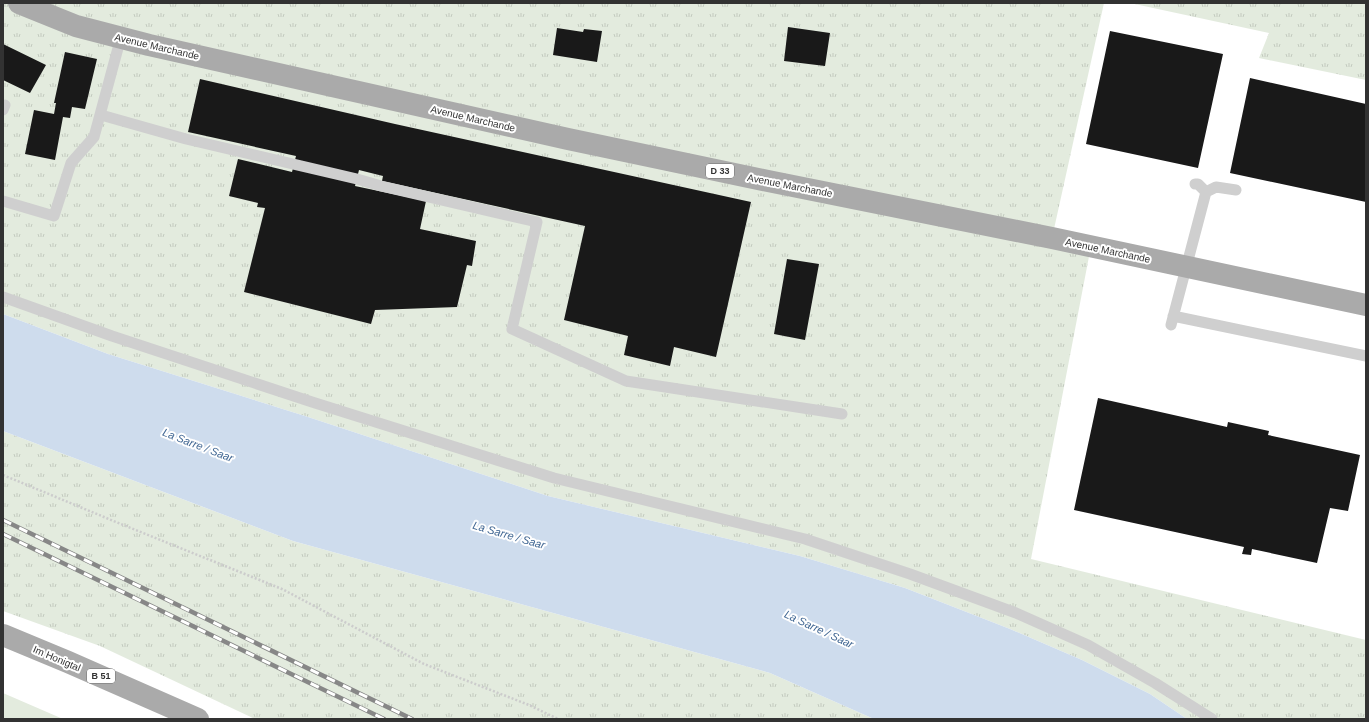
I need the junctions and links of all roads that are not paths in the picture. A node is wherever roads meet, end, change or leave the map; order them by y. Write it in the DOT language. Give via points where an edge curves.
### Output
graph roads {
  1 [pos="20,3"];
  2 [pos="121,37"];
  3 [pos="101,115"];
  4 [pos="1195,184"];
  5 [pos="1236,190"];
  6 [pos="1206,192"];
  7 [pos="3,201"];
  8 [pos="1186,267"];
  9 [pos="3,297"];
  10 [pos="1366,305"];
  11 [pos="1366,356"];
  12 [pos="842,414"];
  13 [pos="3,635"];
  14 [pos="198,719"];
  15 [pos="1212,719"];
  1 -- 2 [label="main road, Avenue Marchande / D 33" via="76,26"];
  2 -- 3 [label="lane"];
  2 -- 8 [label="main road, Avenue Marchande / D 33" via="576,140"];
  3 -- 7 [label="lane" via="94,137 71,163 54,216"];
  3 -- 12 [label="lane" via="381,186 537,222 512,330 626,381"];
  4 -- 6 [label="lane"];
  5 -- 6 [label="lane" via="1216,187"];
  6 -- 8 [label="lane"];
  8 -- 10 [label="main road, Avenue Marchande / D 33"];
  8 -- 11 [label="lane" via="1172,320"];
  9 -- 15 [label="lane" via="312,402 554,478 805,539 910,574 1016,613 1088,645"];
  13 -- 14 [label="main road, Im Honigtal / B 51"];
}
